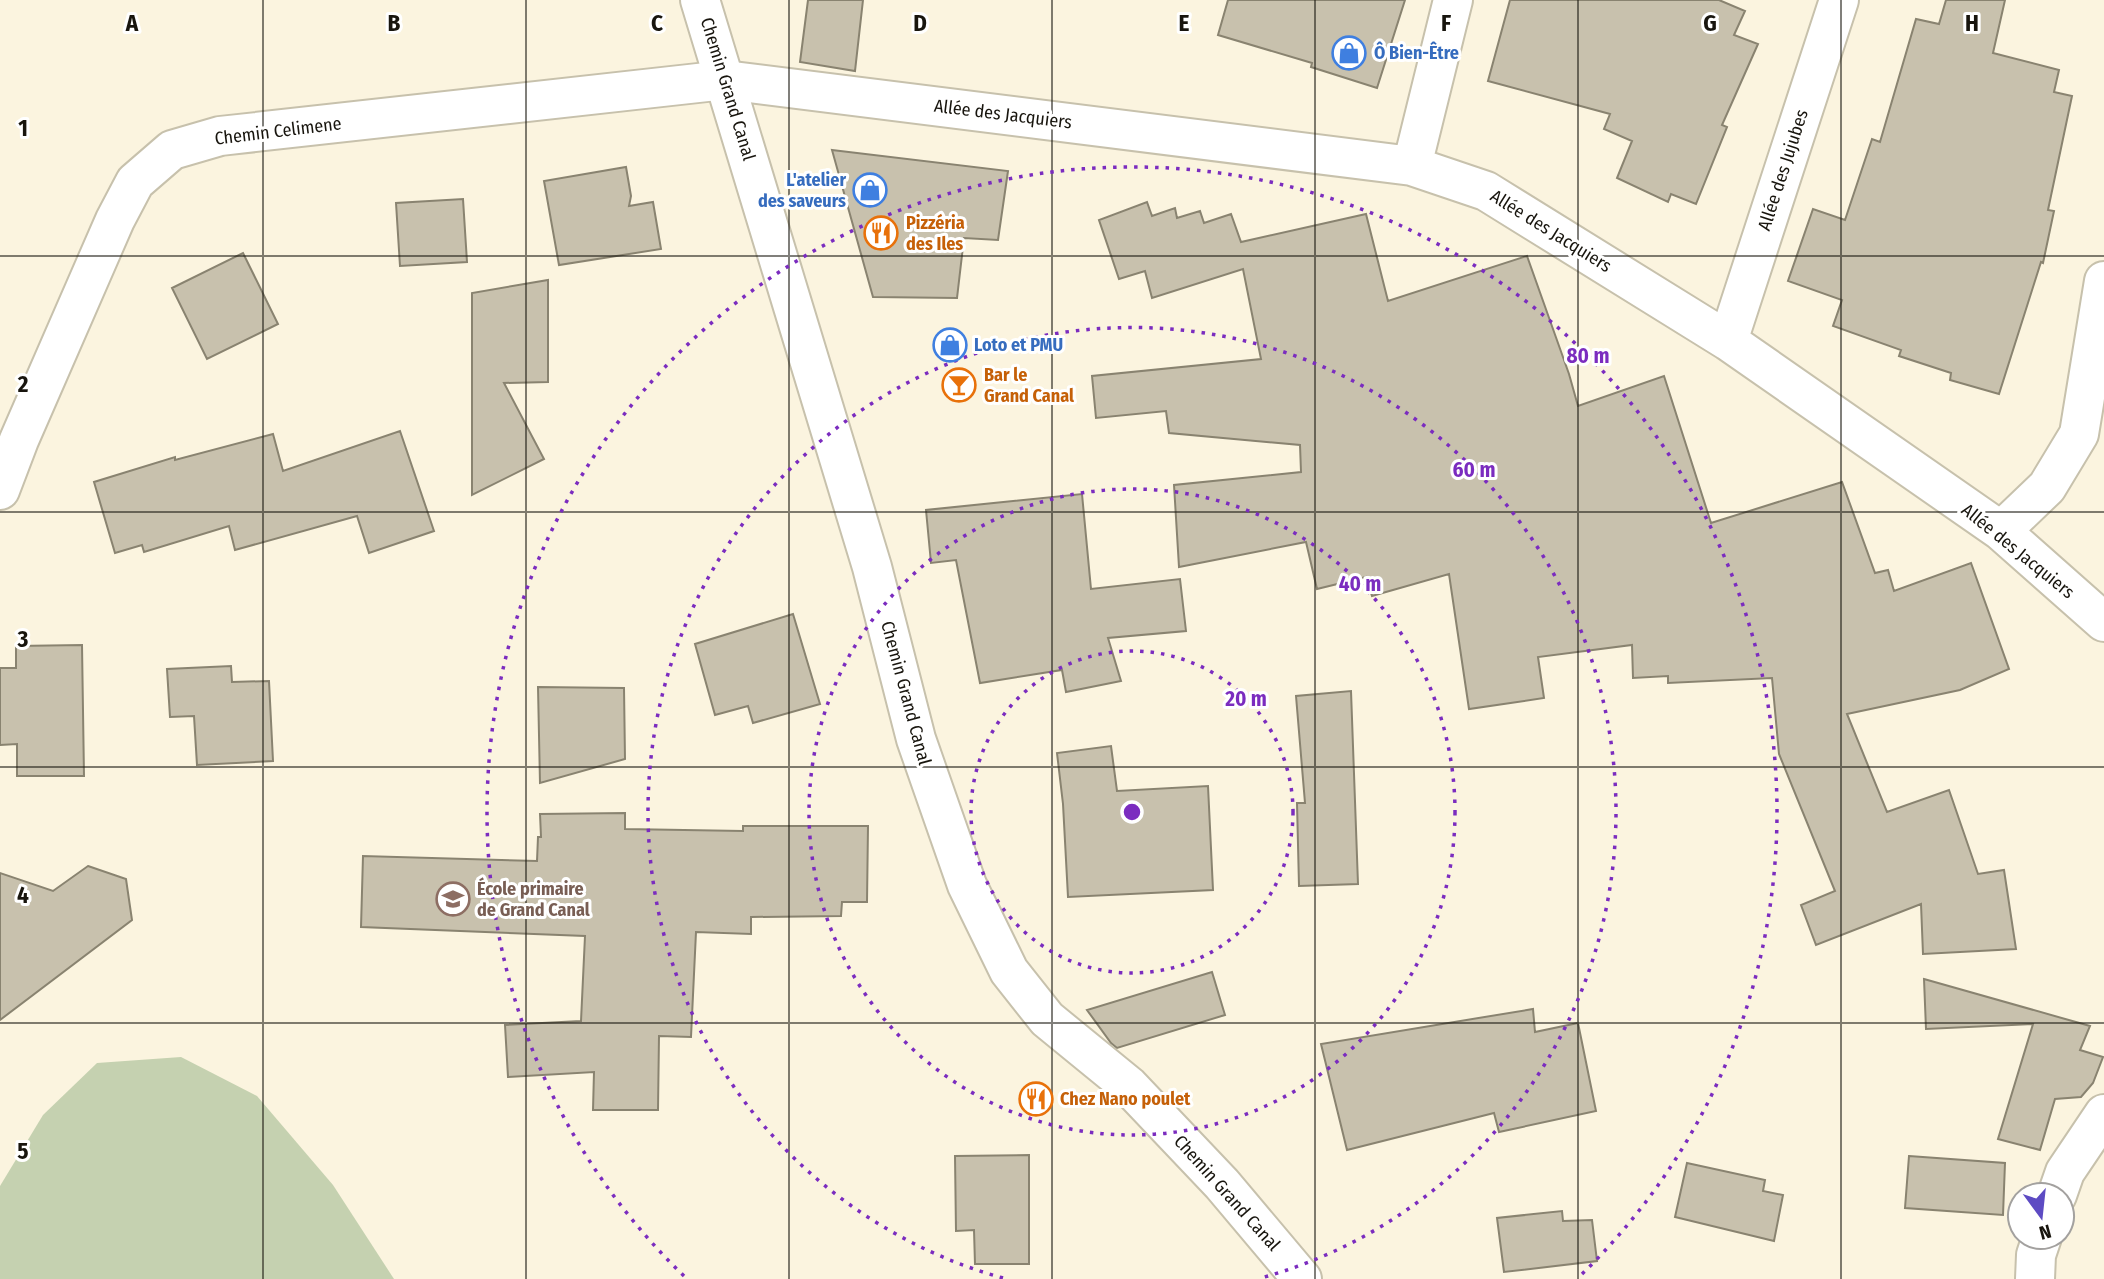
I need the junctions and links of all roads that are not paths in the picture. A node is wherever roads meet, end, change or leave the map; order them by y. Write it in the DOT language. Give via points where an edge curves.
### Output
graph roads {
  1 [pos="701,0"];
  2 [pos="1453,0"];
  3 [pos="1839,0"];
  4 [pos="725,80"];
  5 [pos="1412,166"];
  6 [pos="2104,281"];
  7 [pos="1728,341"];
  8 [pos="0,490"];
  9 [pos="2001,531"];
  10 [pos="2104,622"];
  11 [pos="2104,1114"];
  12 [pos="2062,1181"];
  13 [pos="2037,1251"];
  14 [pos="1302,1279"];
  15 [pos="2035,1279"];
  1 -- 4 [label="street, Chemin Grand Canal"];
  2 -- 5 [label="street"];
  3 -- 7 [label="street, Allée des Jujubes"];
  4 -- 5 [label="street, Allée des Jacquiers"];
  4 -- 8 [label="street, Chemin Celimene" via="220,136 172,150 135,182 115,220"];
  4 -- 14 [label="street, Chemin Grand Canal" via="872,567 916,738 967,885 1009,971 1047,1019 1129,1086 1222,1184"];
  5 -- 7 [label="street, Allée des Jacquiers" via="1486,191"];
  6 -- 9 [label="street" via="2079,435 2047,487"];
  7 -- 9 [label="street, Allée des Jacquiers"];
  9 -- 10 [label="street, Allée des Jacquiers"];
  11 -- 12 [label="street"];
  13 -- 15 [label="street"];
}
